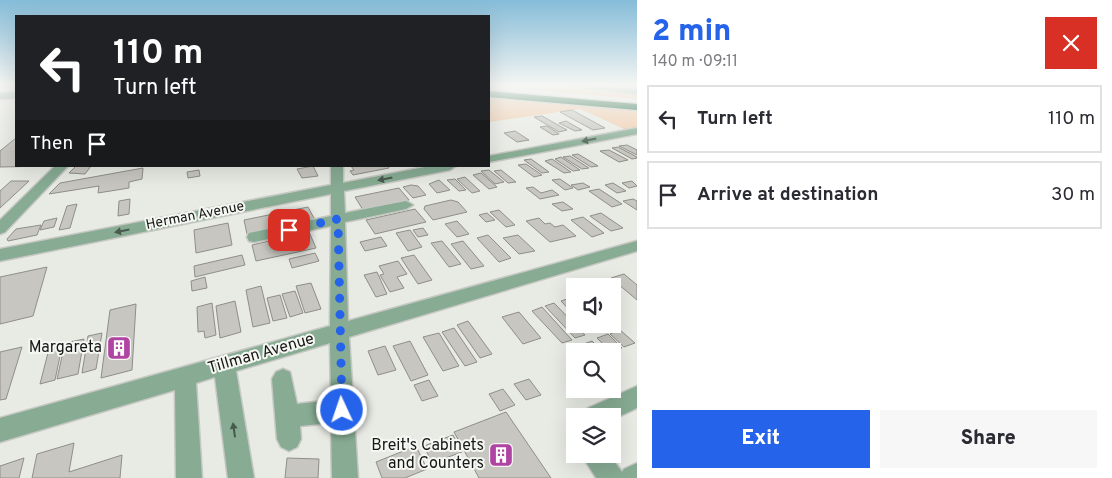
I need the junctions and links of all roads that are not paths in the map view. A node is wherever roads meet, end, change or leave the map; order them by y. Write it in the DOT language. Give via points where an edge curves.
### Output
graph roads {
  1 [pos="637,131"];
  2 [pos="490,159"];
  3 [pos="61,167"];
  4 [pos="337,167"];
  5 [pos="445,167"];
  6 [pos="338,188"];
  7 [pos="406,205"];
  8 [pos="338,219"];
  9 [pos="0,229"];
  10 [pos="254,238"];
  11 [pos="637,246"];
  12 [pos="0,255"];
  13 [pos="339,331"];
  14 [pos="224,364"];
  15 [pos="185,376"];
  16 [pos="283,379"];
  17 [pos="637,397"];
  18 [pos="613,408"];
  19 [pos="342,410"];
  20 [pos="287,416"];
  21 [pos="0,430"];
  22 [pos="289,440"];
  23 [pos="600,463"];
  24 [pos="637,476"];
  25 [pos="189,478"];
  26 [pos="241,478"];
  27 [pos="345,478"];
  28 [pos="612,478"];
  29 [pos="633,478"];
  1 -- 2 [label="street, one-way"];
  3 -- 9 [label="street"];
  4 -- 6 [label="street"];
  5 -- 6 [label="street, Herman Avenue, one-way"];
  6 -- 8 [label="street"];
  6 -- 12 [label="street, Herman Avenue, one-way"];
  7 -- 8 [label="street"];
  8 -- 10 [label="street"];
  8 -- 13 [label="street"];
  11 -- 13 [label="street, Tillman Avenue"];
  13 -- 14 [label="street, Tillman Avenue"];
  13 -- 19 [label="street"];
  14 -- 15 [label="street, Tillman Avenue"];
  26 -- 14 [label="street, one-way"];
  15 -- 21 [label="street, Tillman Avenue"];
  15 -- 25 [label="street"];
  16 -- 20 [label="street"];
  17 -- 18 [label="street"];
  19 -- 20 [label="street"];
  19 -- 27 [label="street"];
  20 -- 22 [label="street"];
  23 -- 28 [label="street"];
  24 -- 29 [label="street"];
}
